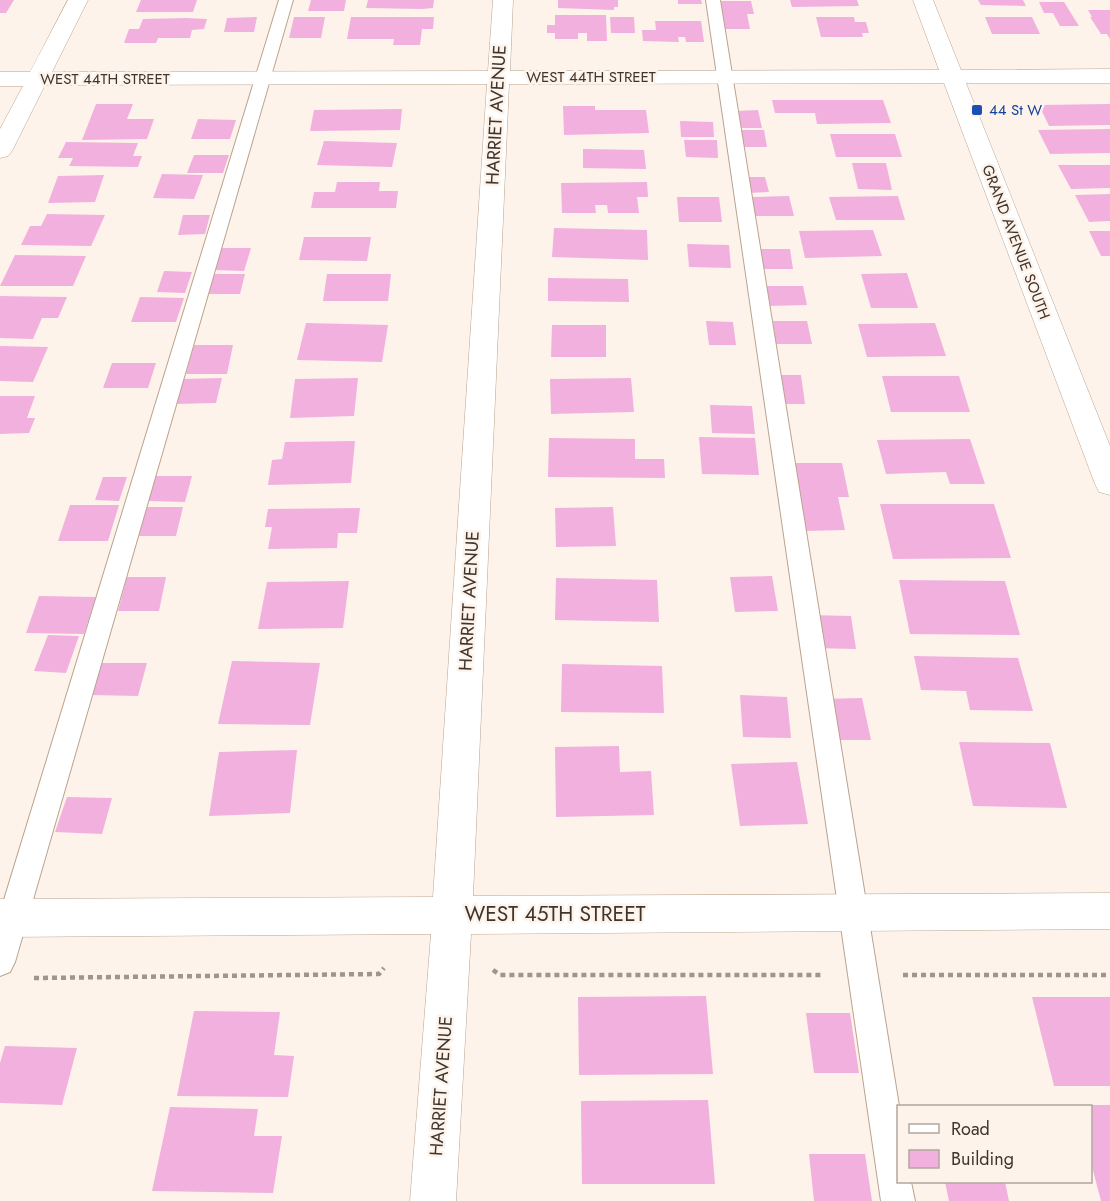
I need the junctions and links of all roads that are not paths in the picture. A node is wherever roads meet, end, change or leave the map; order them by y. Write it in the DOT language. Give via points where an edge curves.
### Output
graph roads {
  1 [pos="78,0"];
  2 [pos="286,0"];
  3 [pos="503,0"];
  4 [pos="713,0"];
  5 [pos="923,0"];
  6 [pos="952,76"];
  7 [pos="1110,76"];
  8 [pos="725,77"];
  9 [pos="263,78"];
  10 [pos="498,78"];
  11 [pos="0,79"];
  12 [pos="36,79"];
  13 [pos="0,151"];
  14 [pos="1110,484"];
  15 [pos="1110,911"];
  16 [pos="852,912"];
  17 [pos="452,915"];
  18 [pos="6,918"];
  19 [pos="0,962"];
  20 [pos="433,1201"];
  21 [pos="898,1201"];
  1 -- 12 [label="street"];
  2 -- 9 [label="lane"];
  3 -- 10 [label="street, HARRIET AVENUE"];
  4 -- 8 [label="lane"];
  5 -- 6 [label="street, GRAND AVENUE SOUTH"];
  6 -- 7 [label="street, WEST 44TH STREET"];
  6 -- 8 [label="street, WEST 44TH STREET"];
  6 -- 14 [label="street, GRAND AVENUE SOUTH"];
  8 -- 10 [label="street, WEST 44TH STREET"];
  8 -- 16 [label="lane"];
  9 -- 10 [label="street, WEST 44TH STREET"];
  9 -- 12 [label="street, WEST 44TH STREET"];
  9 -- 18 [label="lane"];
  10 -- 17 [label="street, HARRIET AVENUE"];
  11 -- 12 [label="street, WEST 44TH STREET"];
  12 -- 13 [label="street"];
  15 -- 16 [label="street, WEST 45TH STREET"];
  16 -- 17 [label="street, WEST 45TH STREET"];
  16 -- 21 [label="lane"];
  17 -- 18 [label="street, WEST 45TH STREET"];
  17 -- 20 [label="street, HARRIET AVENUE"];
  18 -- 19 [label="lane"];
}
